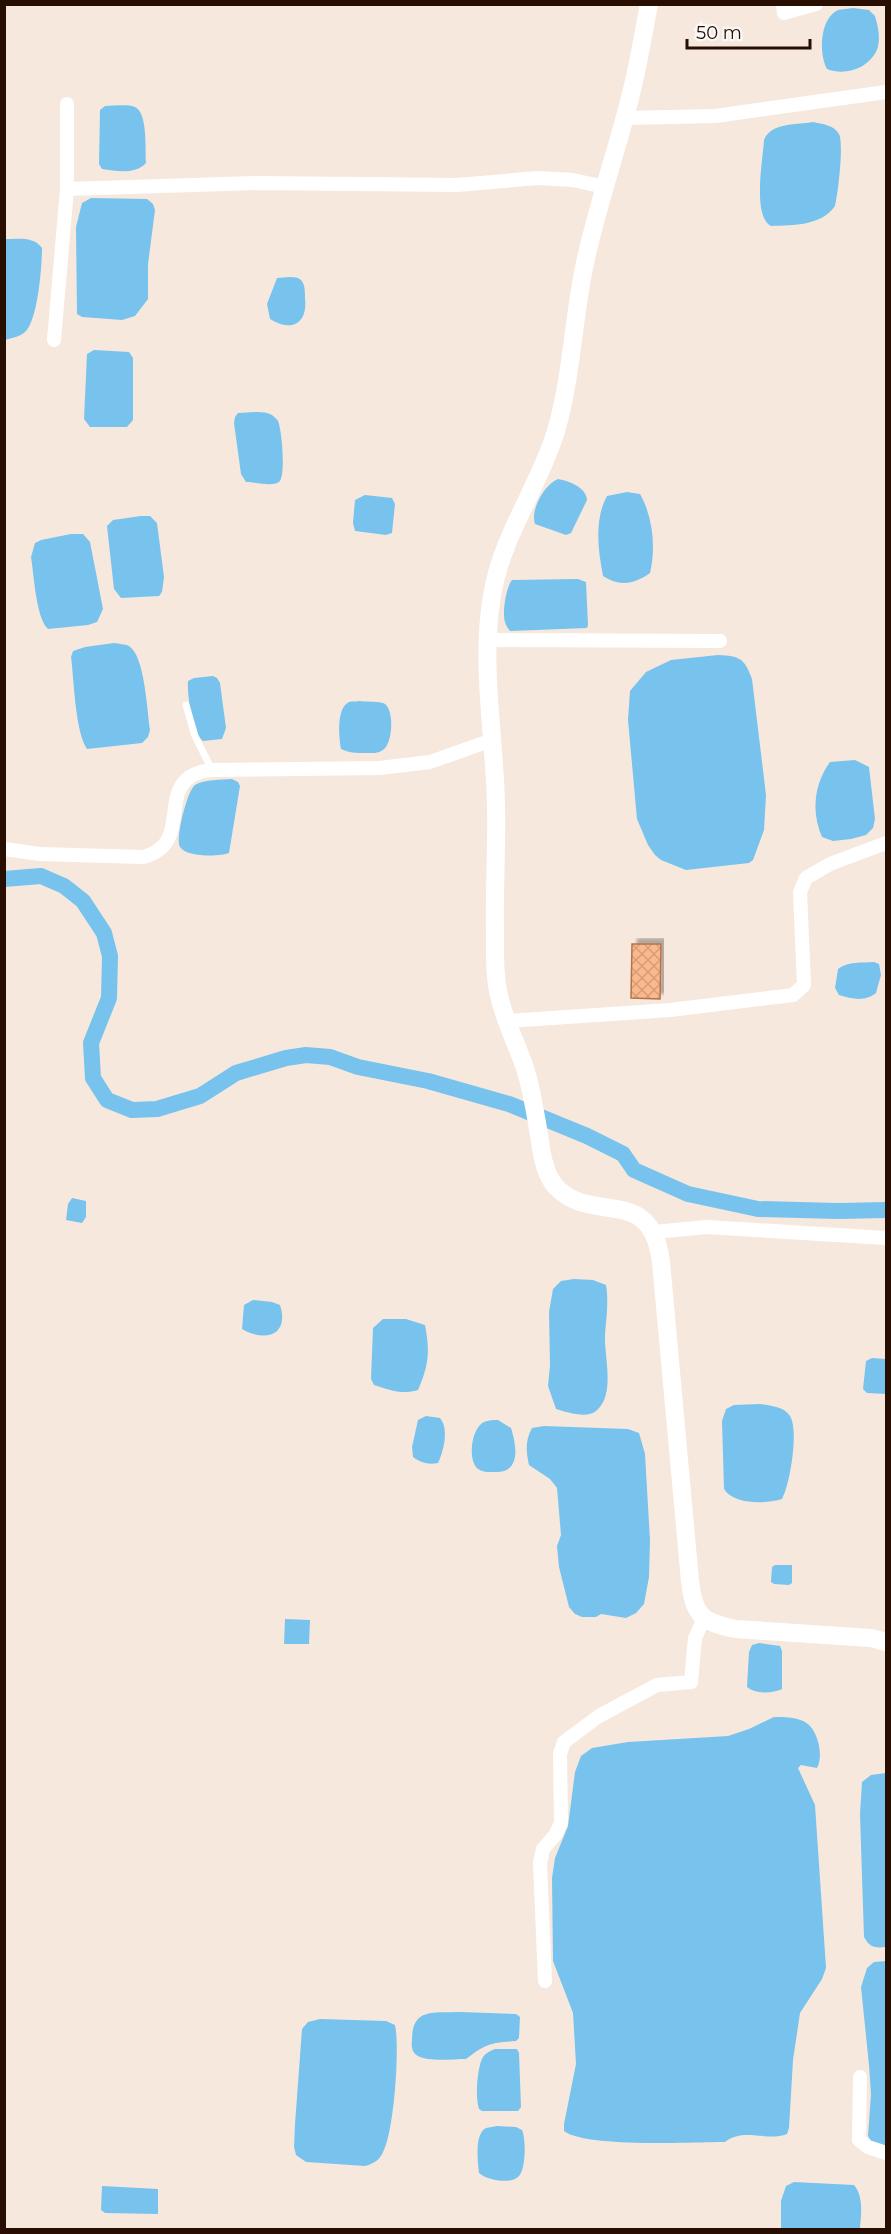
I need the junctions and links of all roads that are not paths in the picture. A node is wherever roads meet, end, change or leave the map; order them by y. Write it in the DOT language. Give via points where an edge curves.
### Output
graph roads {
  1 [pos="649,4"];
  2 [pos="783,4"];
  3 [pos="816,4"];
  4 [pos="886,92"];
  5 [pos="68,104"];
  6 [pos="625,118"];
  7 [pos="605,188"];
  8 [pos="67,189"];
  9 [pos="54,340"];
  10 [pos="489,640"];
  11 [pos="720,641"];
  12 [pos="186,705"];
  13 [pos="492,740"];
  14 [pos="212,770"];
  15 [pos="886,843"];
  16 [pos="4,849"];
  17 [pos="507,1021"];
  18 [pos="654,1232"];
  19 [pos="886,1238"];
  20 [pos="704,1618"];
  21 [pos="886,1642"];
  22 [pos="545,1981"];
  23 [pos="860,2077"];
  24 [pos="886,2153"];
  1 -- 6 [label="street"];
  2 -- 3 [label="street" via="784,13"];
  4 -- 6 [label="street" via="715,116"];
  5 -- 8 [label="street"];
  6 -- 7 [label="street"];
  7 -- 8 [label="street" via="573,180 538,178 457,185 258,183"];
  7 -- 10 [label="street" via="584,267 561,412 495,582"];
  8 -- 9 [label="street"];
  10 -- 11 [label="street"];
  10 -- 13 [label="street"];
  12 -- 14 [label="lane" via="195,736"];
  13 -- 14 [label="street" via="430,762 380,768"];
  13 -- 17 [label="street" via="495,974"];
  14 -- 16 [label="street" via="197,772 185,780 171,829 164,846 155,854 98,856"];
  15 -- 17 [label="street" via="830,864 806,878 800,892 804,985 793,995 670,1010"];
  17 -- 18 [label="street" via="532,1094 550,1179 566,1195 635,1214"];
  18 -- 19 [label="street" via="707,1227"];
  18 -- 20 [label="street" via="661,1262 692,1594 695,1609"];
  20 -- 21 [label="street" via="736,1629"];
  20 -- 22 [label="street" via="695,1638 691,1682 657,1685 599,1716 564,1742 560,1754 561,1823 543,1849 540,1863"];
  23 -- 24 [label="street" via="859,2140"];
}
